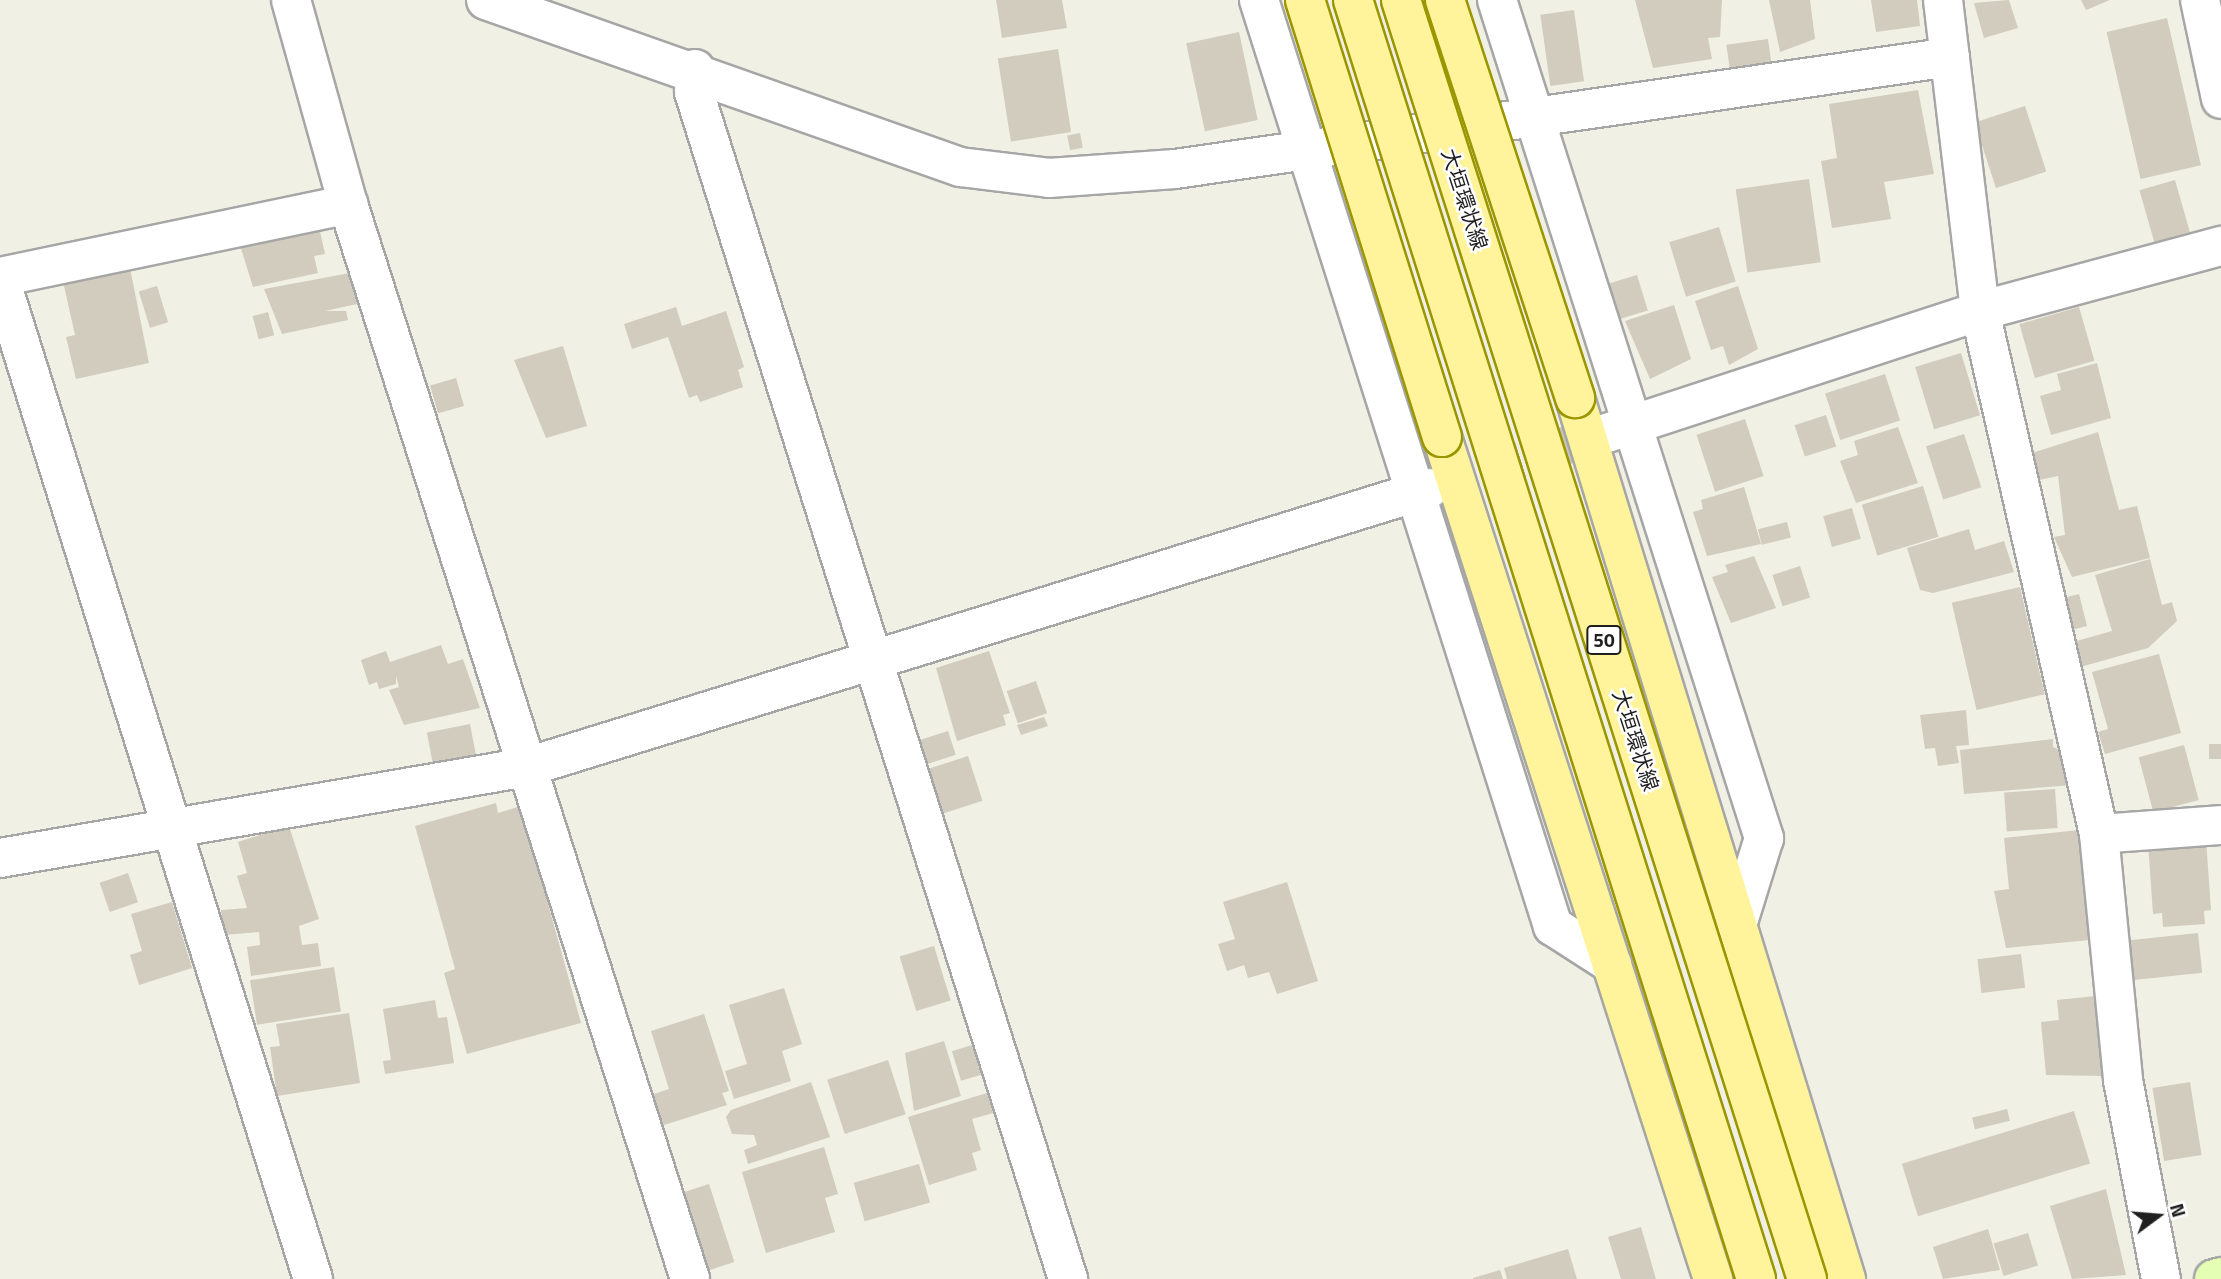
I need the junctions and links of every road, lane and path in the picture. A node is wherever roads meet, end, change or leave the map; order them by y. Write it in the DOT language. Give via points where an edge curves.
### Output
graph roads {
  1 [pos="291,0"];
  2 [pos="486,0"];
  3 [pos="1259,0"];
  4 [pos="1305,0"];
  5 [pos="1353,0"];
  6 [pos="1402,0"];
  7 [pos="1446,0"];
  8 [pos="1497,0"];
  9 [pos="1943,0"];
  10 [pos="2208,4"];
  11 [pos="1950,57"];
  12 [pos="695,69"];
  13 [pos="2221,99"];
  14 [pos="1535,117"];
  15 [pos="1304,150"];
  16 [pos="348,204"];
  17 [pos="2221,246"];
  18 [pos="0,278"];
  19 [pos="1980,311"];
  20 [pos="1617,429"];
  21 [pos="1422,491"];
  22 [pos="872,662"];
  23 [pos="527,767"];
  24 [pos="2221,825"];
  25 [pos="172,830"];
  26 [pos="2099,834"];
  27 [pos="0,858"];
  28 [pos="1737,925"];
  29 [pos="1612,964"];
  30 [pos="2221,1277"];
  31 [pos="313,1279"];
  32 [pos="690,1279"];
  33 [pos="1068,1279"];
  34 [pos="1713,1279"];
  35 [pos="1756,1279"];
  36 [pos="1807,1279"];
  37 [pos="1846,1279"];
  38 [pos="2161,1279"];
  39 [pos="2214,1279"];
  1 -- 16 [label="street"];
  2 -- 12 [label="street"];
  3 -- 15 [label="street"];
  4 -- 29 [label="main road, bridge"];
  5 -- 35 [label="main road, 50, bridge"];
  6 -- 36 [label="main road, 大垣環状線 / 50, bridge"];
  7 -- 28 [label="main road, 50, bridge" via="1575,398"];
  8 -- 14 [label="street"];
  9 -- 11 [label="street"];
  10 -- 13 [label="street"];
  11 -- 14 [label="street"];
  11 -- 19 [label="street"];
  12 -- 15 [label="street" via="960,167 1049,178"];
  12 -- 22 [label="street" via="694,92"];
  14 -- 15 [label="street"];
  14 -- 20 [label="street"];
  15 -- 21 [label="street"];
  16 -- 18 [label="street"];
  16 -- 23 [label="street"];
  17 -- 19 [label="street"];
  18 -- 25 [label="street"];
  19 -- 20 [label="street"];
  19 -- 26 [label="street"];
  20 -- 28 [label="street" via="1764,838"];
  21 -- 22 [label="street"];
  21 -- 29 [label="street" via="1553,926"];
  22 -- 23 [label="street"];
  22 -- 33 [label="street"];
  23 -- 25 [label="street"];
  23 -- 32 [label="street"];
  24 -- 26 [label="street"];
  25 -- 27 [label="street"];
  25 -- 31 [label="street"];
  26 -- 38 [label="street" via="2123,1080"];
  28 -- 37 [label="main road, 50"];
  29 -- 34 [label="main road"];
  30 -- 39 [label="street"];
}
